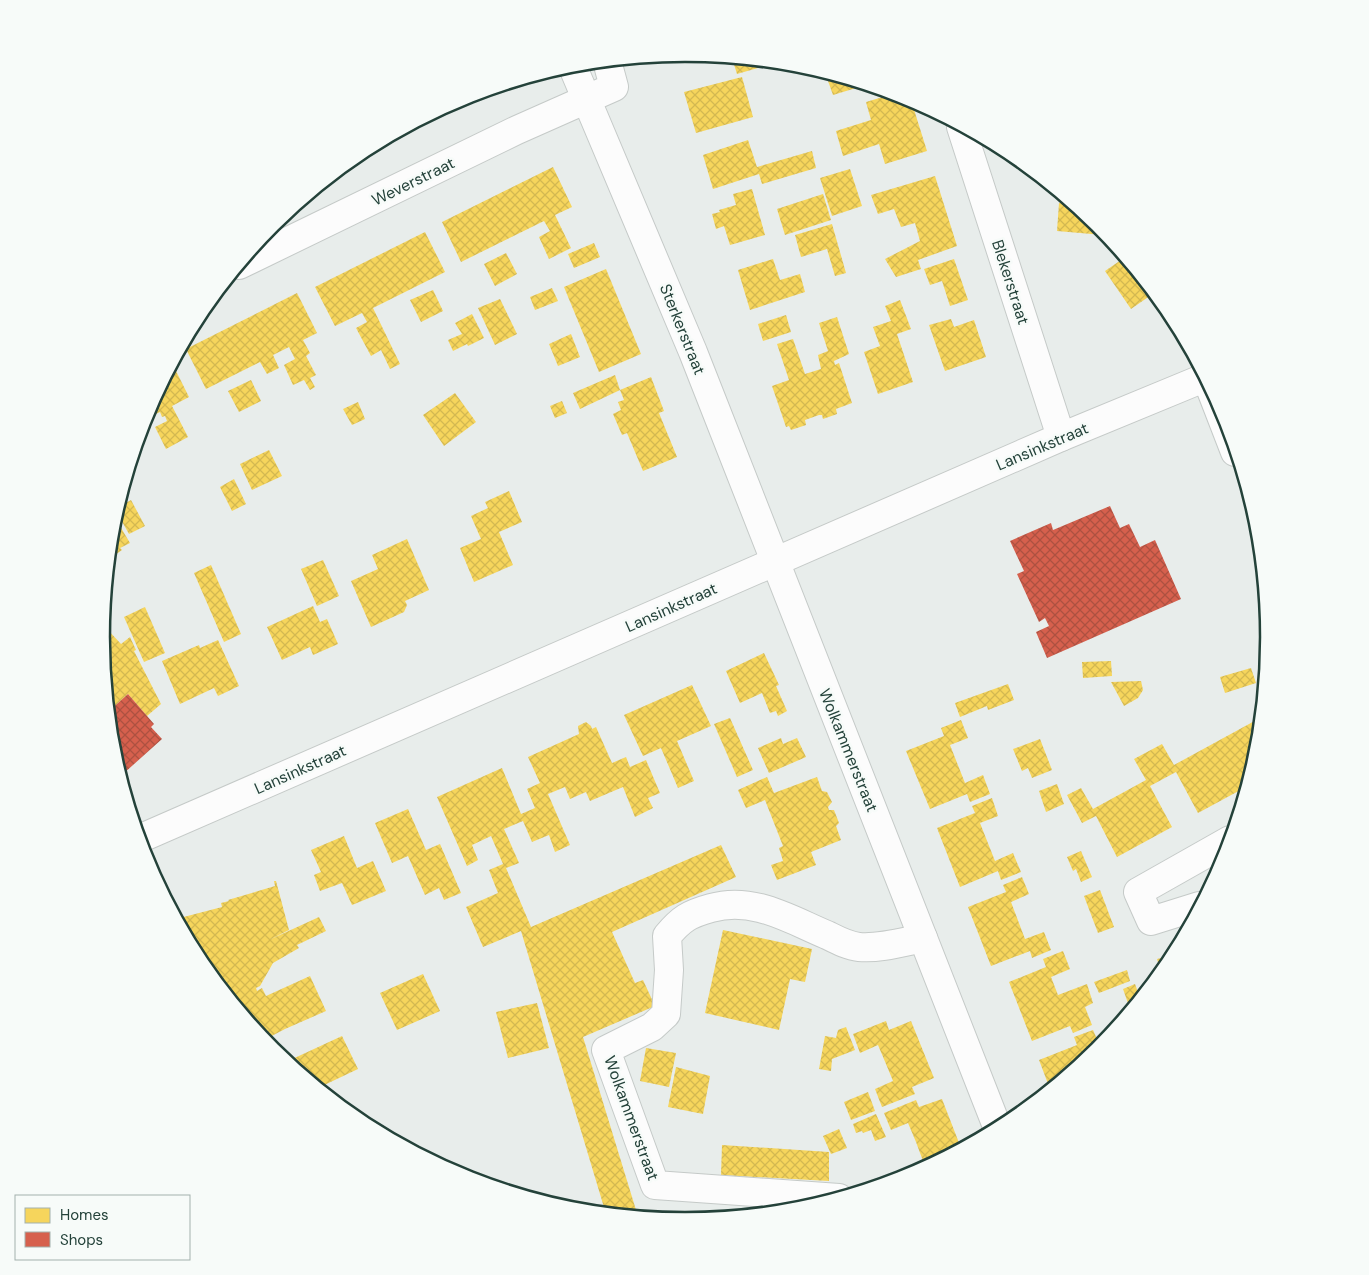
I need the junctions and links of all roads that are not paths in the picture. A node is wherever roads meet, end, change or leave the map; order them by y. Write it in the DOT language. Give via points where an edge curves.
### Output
graph roads {
  1 [pos="608,67"];
  2 [pos="576,73"];
  3 [pos="587,99"];
  4 [pos="964,136"];
  5 [pos="251,259"];
  6 [pos="1199,380"];
  7 [pos="1061,437"];
  8 [pos="774,562"];
  9 [pos="145,837"];
  10 [pos="1221,845"];
  11 [pos="1191,909"];
  12 [pos="923,938"];
  13 [pos="995,1121"];
  14 [pos="817,1196"];
  1 -- 3 [label="street" via="614,88"];
  2 -- 3 [label="street, Sterkerstraat"];
  3 -- 5 [label="street, Weverstraat"];
  3 -- 8 [label="street, Sterkerstraat" via="693,352"];
  4 -- 7 [label="street, Blekerstraat"];
  6 -- 7 [label="street, Lansinkstraat"];
  7 -- 8 [label="street, Lansinkstraat"];
  8 -- 9 [label="street, Lansinkstraat"];
  8 -- 12 [label="street, Wolkammerstraat"];
  10 -- 11 [label="street" via="1138,892 1150,921"];
  12 -- 13 [label="street, Wolkammerstraat"];
  12 -- 14 [label="street, Wolkammerstraat" via="858,947 762,907 723,904 692,913 678,922 667,936 666,1014 652,1027 606,1050 654,1185"];
}
